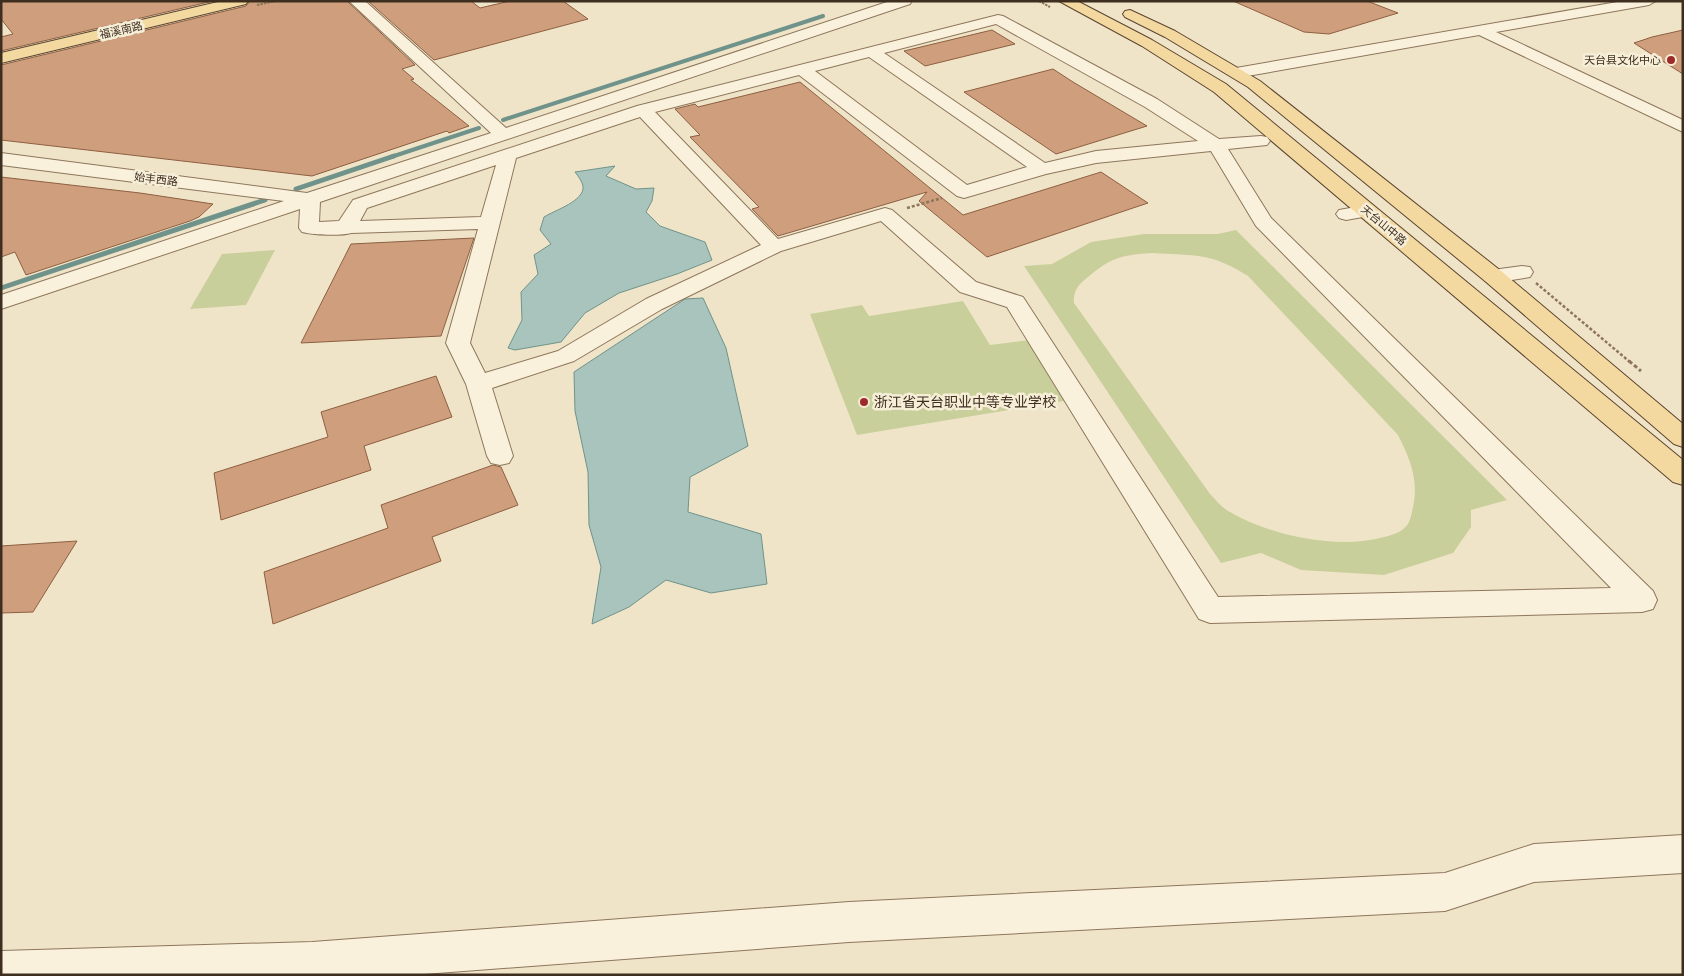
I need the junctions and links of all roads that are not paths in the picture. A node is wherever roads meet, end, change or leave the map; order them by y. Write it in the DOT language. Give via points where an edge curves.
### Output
graph roads {
  1 [pos="241,1"];
  2 [pos="356,1"];
  3 [pos="905,1"];
  4 [pos="1066,1"];
  5 [pos="1105,1"];
  6 [pos="1649,1"];
  7 [pos="1482,31"];
  8 [pos="871,51"];
  9 [pos="1,58"];
  10 [pos="802,69"];
  11 [pos="1236,73"];
  12 [pos="643,110"];
  13 [pos="1683,127"];
  14 [pos="1261,141"];
  15 [pos="506,145"];
  16 [pos="1216,145"];
  17 [pos="1,159"];
  18 [pos="1042,169"];
  19 [pos="310,198"];
  20 [pos="1367,211"];
  21 [pos="1346,214"];
  22 [pos="491,222"];
  23 [pos="344,229"];
  24 [pos="774,247"];
  25 [pos="1522,272"];
  26 [pos="1493,276"];
  27 [pos="1,302"];
  28 [pos="478,384"];
  29 [pos="1683,438"];
  30 [pos="500,456"];
  31 [pos="1683,475"];
  32 [pos="1683,854"];
  33 [pos="1,971"];
  1 -- 9 [label="main road, 福溪南路"];
  2 -- 15 [label="street"];
  3 -- 15 [label="street"];
  4 -- 20 [label="main road, 天台山中路" via="1147,43 1220,88"];
  5 -- 11 [label="main road"];
  6 -- 7 [label="street"];
  7 -- 11 [label="street"];
  7 -- 13 [label="street"];
  8 -- 10 [label="street"];
  8 -- 16 [label="street" via="998,18 1151,103"];
  8 -- 18 [label="street"];
  10 -- 12 [label="street"];
  10 -- 18 [label="street" via="964,192"];
  11 -- 26 [label="main road" via="1254,84"];
  12 -- 15 [label="street"];
  12 -- 24 [label="street"];
  14 -- 16 [label="street"];
  15 -- 19 [label="street"];
  15 -- 22 [label="street"];
  15 -- 23 [label="street" via="360,204"];
  16 -- 18 [label="street" via="1096,157"];
  16 -- 24 [label="street" via="1263,222 1642,600 1210,610 1015,302 968,287 885,214"];
  17 -- 19 [label="street, 始丰西路"];
  19 -- 23 [label="street" via="309,228"];
  19 -- 27 [label="street"];
  20 -- 21 [label="street"];
  20 -- 31 [label="main road, 天台山中路"];
  22 -- 23 [label="street"];
  22 -- 28 [label="street" via="458,343"];
  24 -- 28 [label="street" via="654,304 566,356"];
  25 -- 26 [label="street"];
  26 -- 29 [label="main road"];
  28 -- 30 [label="street"];
  32 -- 33 [label="street" via="1534,863 1445,892 849,922 312,962"];
}
